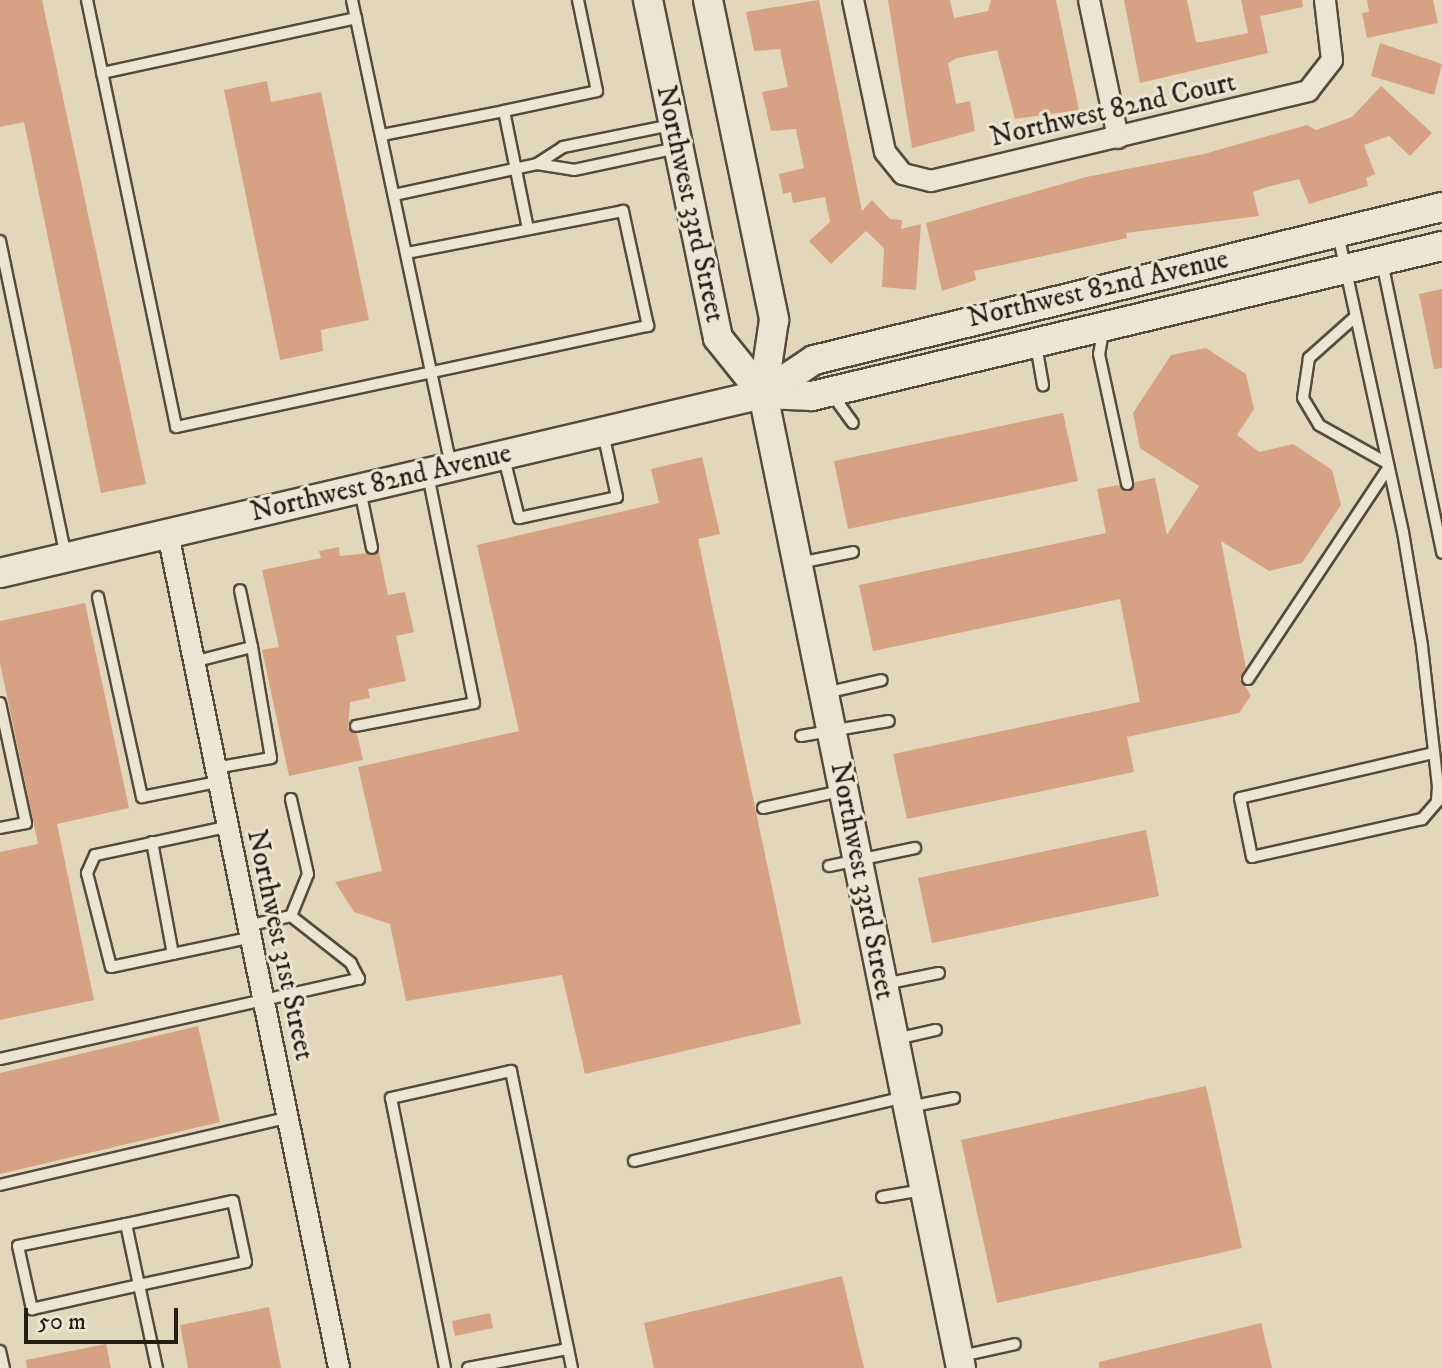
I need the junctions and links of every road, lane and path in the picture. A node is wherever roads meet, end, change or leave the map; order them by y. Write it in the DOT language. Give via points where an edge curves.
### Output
graph roads {
  1 [pos="87,0"];
  2 [pos="352,0"];
  3 [pos="578,0"];
  4 [pos="648,0"];
  5 [pos="708,0"];
  6 [pos="853,0"];
  7 [pos="1089,0"];
  8 [pos="1325,0"];
  9 [pos="356,18"];
  10 [pos="102,73"];
  11 [pos="504,111"];
  12 [pos="382,135"];
  13 [pos="676,136"];
  14 [pos="1118,138"];
  15 [pos="537,164"];
  16 [pos="516,169"];
  17 [pos="394,195"];
  18 [pos="1442,207"];
  19 [pos="528,229"];
  20 [pos="1337,232"];
  21 [pos="0,241"];
  22 [pos="1442,246"];
  23 [pos="406,253"];
  24 [pos="1382,260"];
  25 [pos="1345,269"];
  26 [pos="1158,275"];
  27 [pos="1355,317"];
  28 [pos="1105,326"];
  29 [pos="1035,343"];
  30 [pos="431,372"];
  31 [pos="1043,385"];
  32 [pos="830,392"];
  33 [pos="763,394"];
  34 [pos="853,423"];
  35 [pos="603,431"];
  36 [pos="503,454"];
  37 [pos="1388,466"];
  38 [pos="440,469"];
  39 [pos="1127,484"];
  40 [pos="360,488"];
  41 [pos="168,534"];
  42 [pos="372,548"];
  43 [pos="853,552"];
  44 [pos="1442,553"];
  45 [pos="67,558"];
  46 [pos="797,563"];
  47 [pos="0,573"];
  48 [pos="240,590"];
  49 [pos="98,597"];
  50 [pos="252,647"];
  51 [pos="193,662"];
  52 [pos="1248,679"];
  53 [pos="882,680"];
  54 [pos="823,693"];
  55 [pos="0,703"];
  56 [pos="889,721"];
  57 [pos="356,726"];
  58 [pos="831,730"];
  59 [pos="801,736"];
  60 [pos="1434,753"];
  61 [pos="216,775"];
  62 [pos="843,791"];
  63 [pos="291,799"];
  64 [pos="763,808"];
  65 [pos="226,827"];
  66 [pos="0,828"];
  67 [pos="152,842"];
  68 [pos="915,848"];
  69 [pos="843,863"];
  70 [pos="291,916"];
  71 [pos="248,932"];
  72 [pos="173,954"];
  73 [pos="939,973"];
  74 [pos="882,984"];
  75 [pos="263,1001"];
  76 [pos="936,1030"];
  77 [pos="894,1039"];
  78 [pos="0,1059"];
  79 [pos="954,1098"];
  80 [pos="907,1102"];
  81 [pos="289,1117"];
  82 [pos="634,1161"];
  83 [pos="0,1185"];
  84 [pos="924,1189"];
  85 [pos="882,1197"];
  86 [pos="126,1224"];
  87 [pos="139,1285"];
  88 [pos="1015,1344"];
  89 [pos="568,1349"];
  90 [pos="0,1351"];
  91 [pos="960,1362"];
  92 [pos="4,1368"];
  93 [pos="157,1368"];
  94 [pos="339,1368"];
  95 [pos="445,1368"];
  96 [pos="468,1368"];
  97 [pos="572,1368"];
  1 -- 10 [label="lane"];
  2 -- 9 [label="lane"];
  3 -- 11 [label="lane" via="597,91"];
  4 -- 13 [label="street, Northwest 33rd Street"];
  5 -- 33 [label="street, Northwest 33rd Street" via="774,320"];
  6 -- 14 [label="street, Northwest 82nd Court" via="884,148 903,174 937,181"];
  7 -- 14 [label="street"];
  8 -- 14 [label="street, Northwest 82nd Court" via="1333,41 1328,72 1295,96"];
  9 -- 10 [label="lane"];
  9 -- 12 [label="lane"];
  10 -- 30 [label="lane" via="176,427"];
  11 -- 12 [label="lane"];
  11 -- 16 [label="lane"];
  12 -- 17 [label="lane"];
  13 -- 15 [label="lane" via="563,147"];
  13 -- 15 [label="lane" via="574,170"];
  13 -- 33 [label="street, Northwest 33rd Street" via="718,338"];
  15 -- 16 [label="lane"];
  16 -- 17 [label="lane"];
  16 -- 19 [label="lane"];
  17 -- 23 [label="lane"];
  18 -- 20 [label="street, Northwest 82nd Avenue"];
  19 -- 23 [label="lane"];
  19 -- 30 [label="lane" via="623,211 648,326"];
  20 -- 25 [label="lane"];
  20 -- 26 [label="street, Northwest 82nd Avenue"];
  21 -- 45 [label="lane"];
  22 -- 24 [label="street, Northwest 82nd Avenue"];
  23 -- 30 [label="lane"];
  24 -- 25 [label="street, Northwest 82nd Avenue"];
  24 -- 44 [label="lane"];
  25 -- 27 [label="lane"];
  25 -- 28 [label="street, Northwest 82nd Avenue"];
  26 -- 28 [label="street" via="1119,302"];
  26 -- 33 [label="street, Northwest 82nd Avenue" via="814,360"];
  27 -- 37 [label="lane"];
  27 -- 37 [label="lane" via="1309,358 1303,398 1319,425"];
  28 -- 29 [label="street, Northwest 82nd Avenue"];
  28 -- 39 [label="lane" via="1099,354"];
  29 -- 31 [label="lane"];
  29 -- 32 [label="street, Northwest 82nd Avenue"];
  30 -- 38 [label="lane"];
  32 -- 33 [label="street, Northwest 82nd Avenue"];
  32 -- 34 [label="lane"];
  33 -- 35 [label="street, Northwest 82nd Avenue"];
  33 -- 46 [label="street, Northwest 33rd Street"];
  35 -- 36 [label="street, Northwest 82nd Avenue"];
  35 -- 36 [label="lane" via="617,497 519,518"];
  36 -- 38 [label="street, Northwest 82nd Avenue"];
  37 -- 52 [label="lane"];
  37 -- 60 [label="lane" via="1419,632"];
  38 -- 40 [label="street, Northwest 82nd Avenue"];
  38 -- 57 [label="lane" via="474,703"];
  40 -- 41 [label="street, Northwest 82nd Avenue"];
  40 -- 42 [label="lane"];
  41 -- 45 [label="street, Northwest 82nd Avenue"];
  41 -- 51 [label="street, Northwest 31st Street"];
  43 -- 46 [label="lane"];
  45 -- 47 [label="street, Northwest 82nd Avenue"];
  46 -- 54 [label="street, Northwest 33rd Street"];
  48 -- 50 [label="lane"];
  49 -- 61 [label="lane" via="142,797"];
  50 -- 51 [label="lane"];
  50 -- 61 [label="lane" via="271,758"];
  51 -- 61 [label="street, Northwest 31st Street"];
  53 -- 54 [label="lane"];
  54 -- 58 [label="street, Northwest 33rd Street"];
  55 -- 66 [label="lane" via="26,823"];
  56 -- 58 [label="lane"];
  58 -- 59 [label="lane"];
  58 -- 62 [label="street, Northwest 33rd Street"];
  60 -- 60 [label="lane" via="1437,802 1422,819 1252,857 1240,798"];
  61 -- 65 [label="street, Northwest 31st Street"];
  62 -- 64 [label="lane"];
  62 -- 69 [label="street, Northwest 33rd Street"];
  63 -- 70 [label="lane" via="308,874"];
  65 -- 67 [label="lane"];
  65 -- 71 [label="street, Northwest 31st Street"];
  67 -- 72 [label="lane"];
  67 -- 72 [label="lane" via="95,855 87,873 106,963 119,968"];
  68 -- 69 [label="lane"];
  69 -- 74 [label="street, Northwest 33rd Street"];
  70 -- 71 [label="lane"];
  70 -- 75 [label="lane" via="351,963 359,979"];
  71 -- 72 [label="lane"];
  71 -- 75 [label="street, Northwest 31st Street"];
  73 -- 74 [label="lane"];
  74 -- 77 [label="street, Northwest 33rd Street"];
  75 -- 78 [label="lane"];
  75 -- 81 [label="street, Northwest 31st Street"];
  76 -- 77 [label="lane"];
  77 -- 80 [label="street, Northwest 33rd Street"];
  79 -- 80 [label="lane"];
  80 -- 82 [label="lane"];
  80 -- 84 [label="street, Northwest 33rd Street"];
  81 -- 83 [label="lane"];
  81 -- 94 [label="street, Northwest 31st Street"];
  84 -- 85 [label="lane"];
  84 -- 91 [label="street, Northwest 33rd Street"];
  86 -- 87 [label="lane"];
  86 -- 87 [label="lane" via="233,1201 246,1262"];
  86 -- 87 [label="lane" via="18,1246 32,1309"];
  87 -- 93 [label="lane"];
  88 -- 91 [label="lane"];
  89 -- 95 [label="lane" via="511,1071 391,1098"];
  89 -- 96 [label="lane"];
  89 -- 97 [label="lane"];
  90 -- 92 [label="lane"];
}
